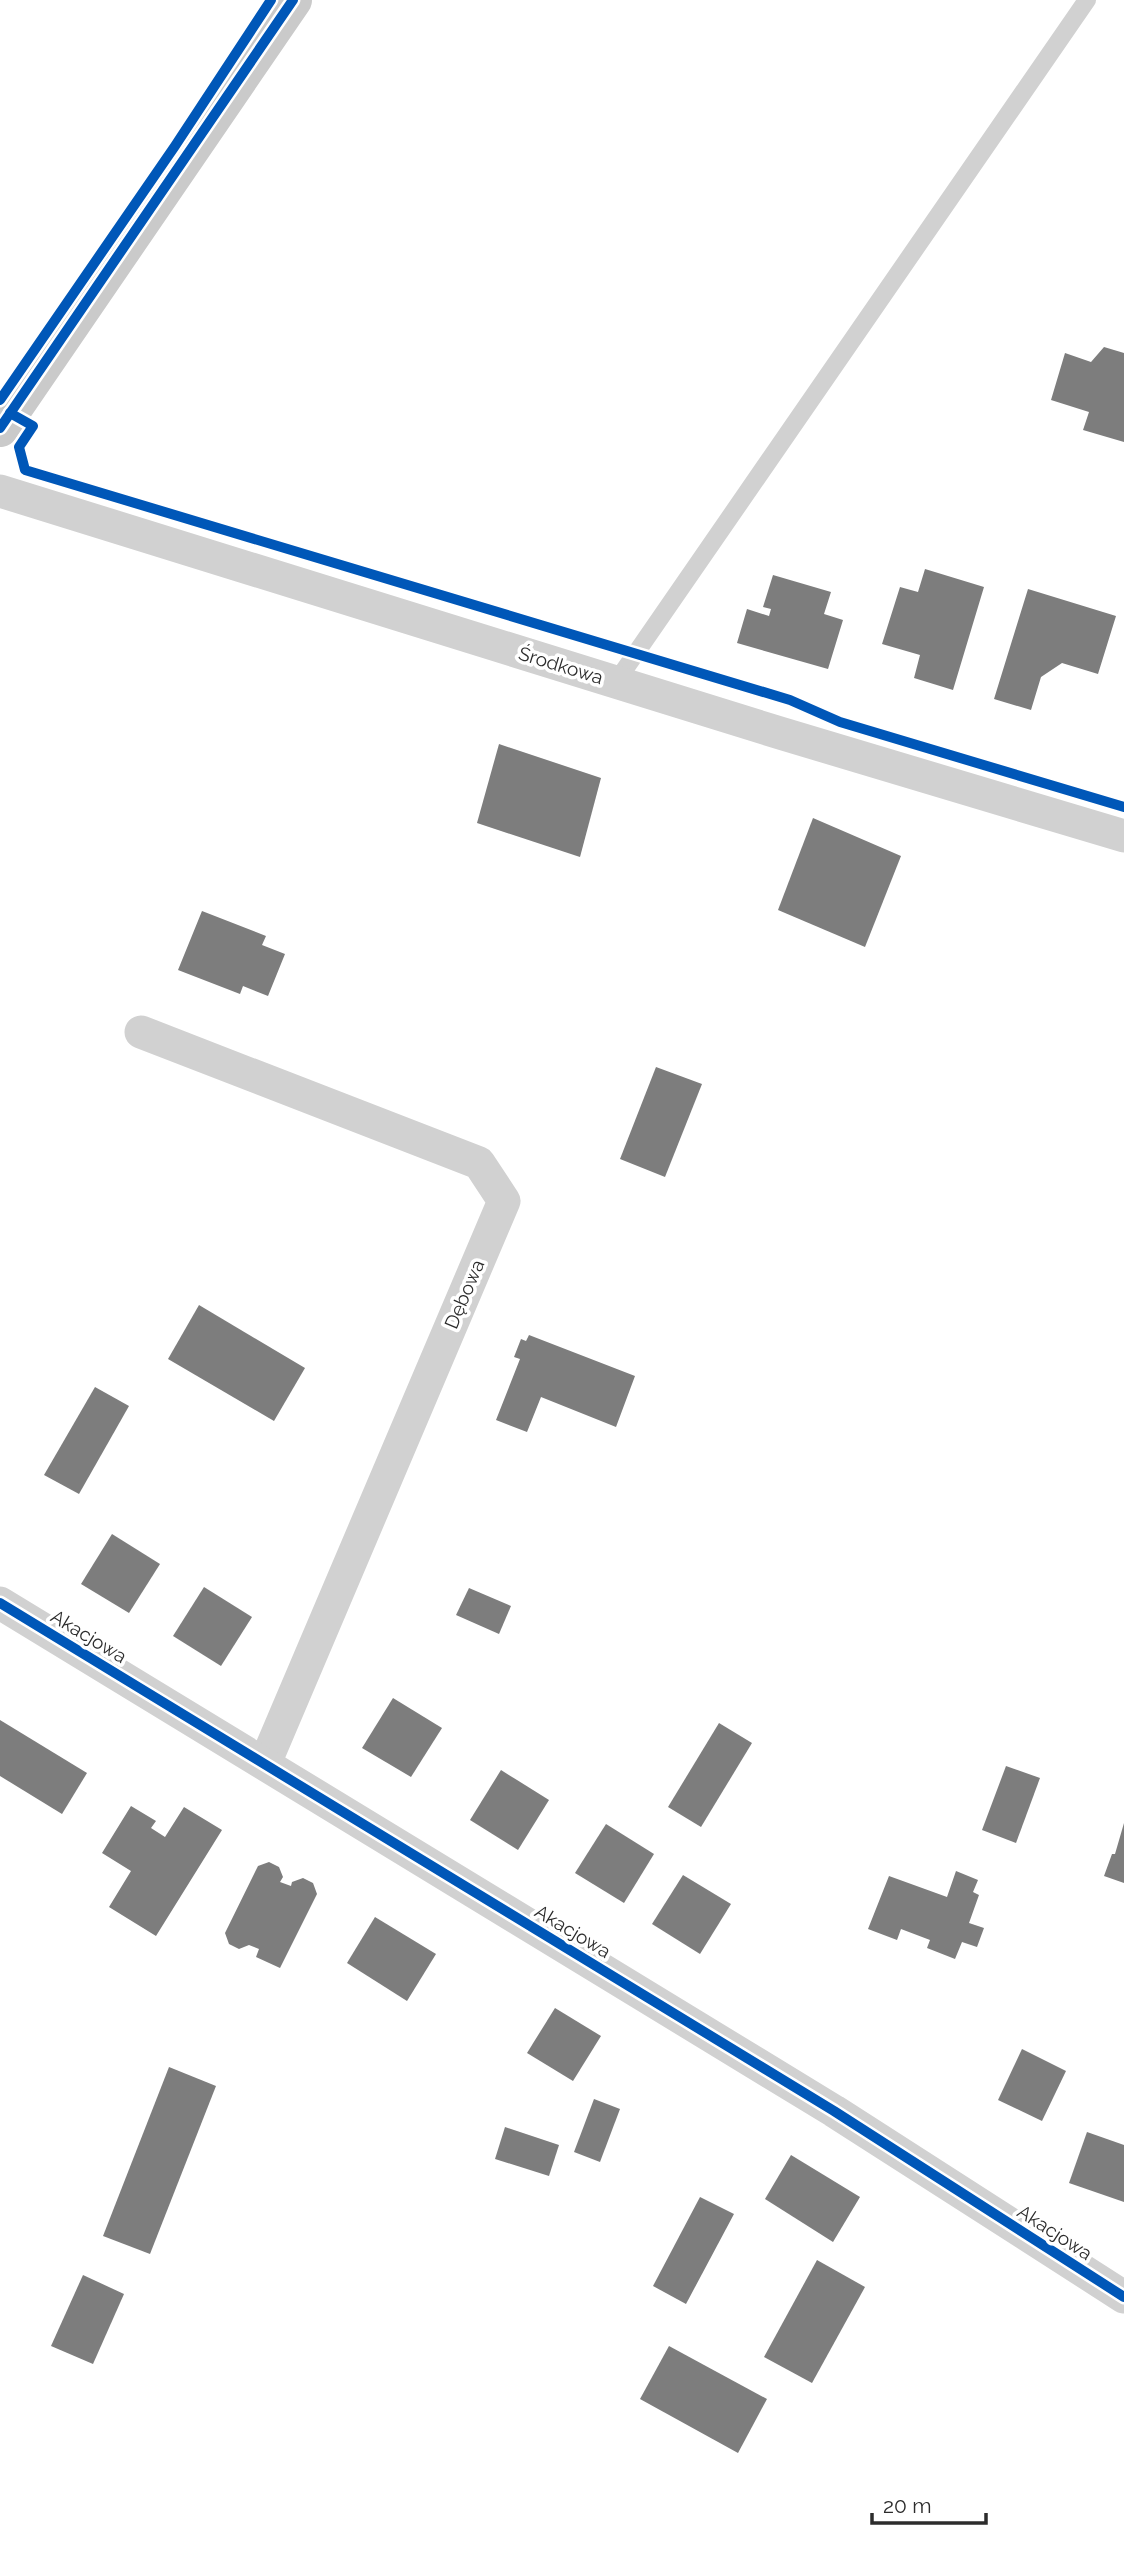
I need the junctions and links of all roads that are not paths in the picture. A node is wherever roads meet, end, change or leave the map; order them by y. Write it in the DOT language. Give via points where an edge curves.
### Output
graph roads {
  1 [pos="293,0"];
  2 [pos="1087,0"];
  3 [pos="0,428"];
  4 [pos="0,491"];
  5 [pos="616,682"];
  6 [pos="1124,836"];
  7 [pos="141,1032"];
  8 [pos="0,1603"];
  9 [pos="265,1763"];
  10 [pos="1124,2297"];
  1 -- 3 [label="street"];
  2 -- 5 [label="lane"];
  4 -- 5 [label="street, Środkowa"];
  5 -- 6 [label="street, Środkowa"];
  7 -- 9 [label="street, Dębowa" via="479,1163 504,1201"];
  8 -- 9 [label="street, Akacjowa"];
  9 -- 10 [label="street, Akacjowa" via="834,2111"];
}
